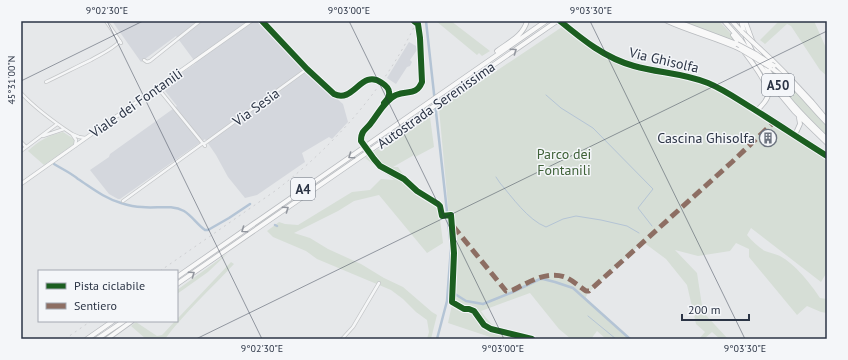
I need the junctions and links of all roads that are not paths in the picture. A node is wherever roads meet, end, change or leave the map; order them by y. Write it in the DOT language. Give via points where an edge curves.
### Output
graph roads {
  1 [pos="106,21"];
  2 [pos="200,21"];
  3 [pos="251,21"];
  4 [pos="262,21"];
  5 [pos="527,21"];
  6 [pos="546,21"];
  7 [pos="558,21"];
  8 [pos="667,21"];
  9 [pos="676,21"];
  10 [pos="720,21"];
  11 [pos="724,21"];
  12 [pos="732,21"];
  13 [pos="741,21"];
  14 [pos="745,21"];
  15 [pos="755,58"];
  16 [pos="144,60"];
  17 [pos="772,67"];
  18 [pos="307,69"];
  19 [pos="476,69"];
  20 [pos="791,79"];
  21 [pos="46,82"];
  22 [pos="157,87"];
  23 [pos="21,94"];
  24 [pos="341,96"];
  25 [pos="757,111"];
  26 [pos="794,111"];
  27 [pos="827,122"];
  28 [pos="57,124"];
  29 [pos="64,129"];
  30 [pos="72,134"];
  31 [pos="794,135"];
  32 [pos="42,136"];
  33 [pos="86,138"];
  34 [pos="827,139"];
  35 [pos="21,142"];
  36 [pos="827,143"];
  37 [pos="204,144"];
  38 [pos="75,146"];
  39 [pos="26,147"];
  40 [pos="21,151"];
  41 [pos="827,156"];
  42 [pos="21,184"];
  43 [pos="123,200"];
  44 [pos="178,275"];
  45 [pos="178,283"];
  46 [pos="379,283"];
  47 [pos="112,322"];
  48 [pos="122,322"];
  49 [pos="131,322"];
  50 [pos="87,339"];
  51 [pos="97,339"];
  52 [pos="107,339"];
  53 [pos="342,339"];
  1 -- 21 [label="street" via="121,42 105,53"];
  2 -- 16 [label="street" via="152,60"];
  3 -- 22 [label="main road, Viale dei Fontanili"];
  4 -- 18 [label="street"];
  5 -- 19 [label="highway" via="520,34"];
  6 -- 19 [label="highway, Autostrada Serenissima / A4"];
  7 -- 25 [label="street, Via Ghisolfa" via="598,51 616,60 701,80"];
  45 -- 7 [label="highway, Autostrada Serenissima / A4, one-way"];
  8 -- 17 [label="highway, A50, bridge" via="740,49"];
  9 -- 17 [label="highway, bridge" via="737,44 756,54"];
  10 -- 25 [label="highway" via="737,40 767,88 767,98"];
  11 -- 15 [label="highway"];
  12 -- 20 [label="highway, bridge"];
  13 -- 15 [label="highway"];
  14 -- 34 [label="highway, A50" via="757,50 774,80 798,110"];
  15 -- 26 [label="highway"];
  17 -- 20 [label="highway"];
  17 -- 27 [label="highway, A50"];
  18 -- 24 [label="street" via="334,94"];
  18 -- 37 [label="street, Via Sesia"];
  19 -- 44 [label="highway, Autostrada Serenissima / A4, one-way"];
  20 -- 27 [label="highway" via="818,108"];
  22 -- 33 [label="main road, Viale dei Fontanili"];
  22 -- 37 [label="street"];
  23 -- 28 [label="street"];
  25 -- 31 [label="street, Via Ghisolfa"];
  26 -- 31 [label="highway" via="800,122 799,129"];
  26 -- 36 [label="highway"];
  28 -- 29 [label="street"];
  28 -- 32 [label="street"];
  29 -- 30 [label="street"];
  29 -- 32 [label="street"];
  30 -- 33 [label="street"];
  30 -- 38 [label="street" via="76,140"];
  31 -- 41 [label="street, Via Ghisolfa"];
  32 -- 39 [label="street"];
  33 -- 38 [label="main road, Viale dei Fontanili"];
  35 -- 39 [label="street"];
  37 -- 43 [label="street, Via Sesia"];
  38 -- 42 [label="main road, Viale dei Fontanili"];
  39 -- 40 [label="street"];
  46 -- 53 [label="street" via="353,327"];
  47 -- 50 [label="highway"];
  48 -- 51 [label="highway"];
  49 -- 52 [label="highway"];
}
